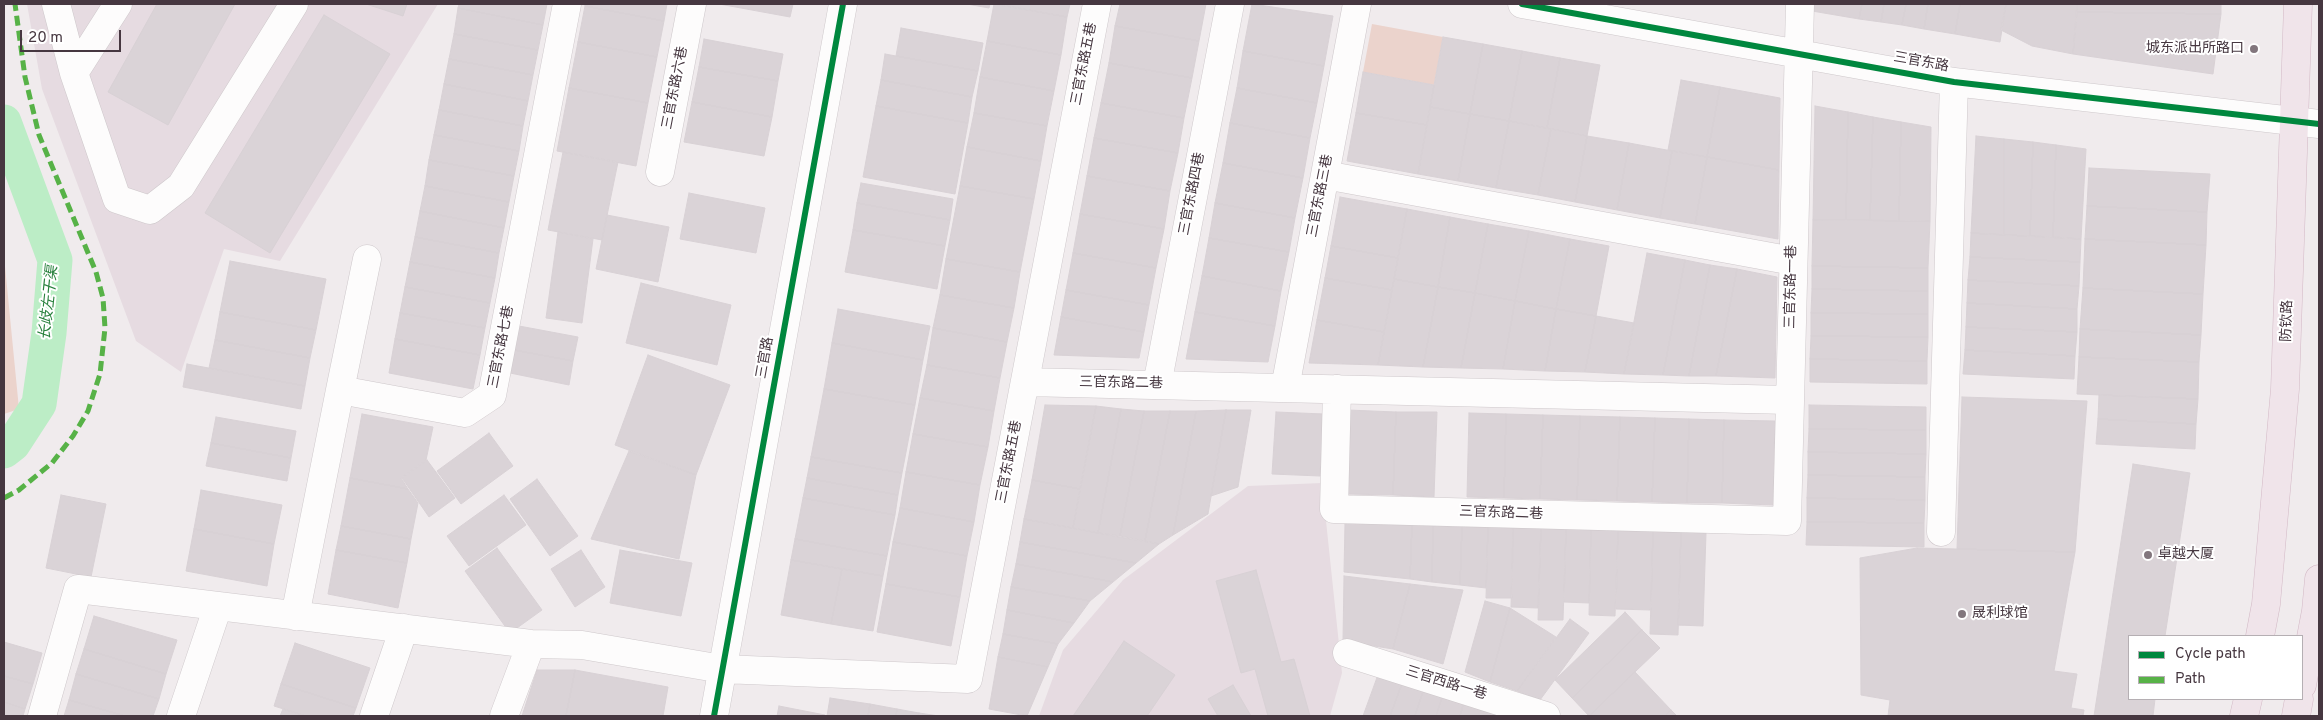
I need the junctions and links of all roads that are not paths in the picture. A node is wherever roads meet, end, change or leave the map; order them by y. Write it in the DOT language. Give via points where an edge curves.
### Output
graph roads {
  1 [pos="56,4"];
  2 [pos="118,4"];
  3 [pos="294,4"];
  4 [pos="567,4"];
  5 [pos="692,4"];
  6 [pos="843,4"];
  7 [pos="1097,4"];
  8 [pos="1230,4"];
  9 [pos="1357,4"];
  10 [pos="1522,4"];
  11 [pos="1800,4"];
  12 [pos="2298,4"];
  13 [pos="1797,53"];
  14 [pos="74,73"];
  15 [pos="1954,82"];
  16 [pos="2307,123"];
  17 [pos="660,172"];
  18 [pos="1325,175"];
  19 [pos="367,259"];
  20 [pos="1793,262"];
  21 [pos="1025,382"];
  22 [pos="1157,385"];
  23 [pos="1285,388"];
  24 [pos="1337,389"];
  25 [pos="340,390"];
  26 [pos="1789,400"];
  27 [pos="1787,521"];
  28 [pos="1941,532"];
  29 [pos="2319,579"];
  30 [pos="218,606"];
  31 [pos="2318,611"];
  32 [pos="295,616"];
  33 [pos="404,628"];
  34 [pos="2260,635"];
  35 [pos="531,644"];
  36 [pos="1346,653"];
  37 [pos="722,669"];
  38 [pos="2303,680"];
  39 [pos="2248,700"];
  40 [pos="2299,700"];
  41 [pos="42,716"];
  42 [pos="181,716"];
  43 [pos="374,716"];
  44 [pos="504,716"];
  45 [pos="714,716"];
  46 [pos="1546,716"];
  47 [pos="2244,716"];
  48 [pos="2296,716"];
  1 -- 14 [label="street"];
  2 -- 14 [label="street"];
  3 -- 14 [label="street" via="181,186 150,210 117,198"];
  4 -- 25 [label="street, 三官东路七巷" via="492,395 465,413"];
  5 -- 17 [label="street, 三官东路六巷"];
  6 -- 37 [label="street, 三官路"];
  7 -- 21 [label="street, 三官东路五巷"];
  8 -- 22 [label="street, 三官东路四巷"];
  9 -- 18 [label="street, 三官东路三巷"];
  10 -- 13 [label="street, 三官东路"];
  11 -- 13 [label="street, 三官东路一巷"];
  12 -- 16 [label="main road, 防钦路"];
  13 -- 15 [label="street, 三官东路"];
  13 -- 20 [label="street, 三官东路一巷"];
  15 -- 16 [label="street, 三官东路"];
  15 -- 28 [label="street"];
  16 -- 34 [label="main road, 防钦路" via="2266,604"];
  18 -- 20 [label="street"];
  18 -- 23 [label="street, 三官东路三巷"];
  19 -- 25 [label="street"];
  20 -- 26 [label="street, 三官东路一巷"];
  21 -- 22 [label="street, 三官东路二巷"];
  21 -- 37 [label="street, 三官东路五巷" via="968,679"];
  22 -- 23 [label="street, 三官东路二巷"];
  23 -- 24 [label="street, 三官东路二巷"];
  24 -- 26 [label="street, 三官东路二巷"];
  24 -- 27 [label="street, 三官东路二巷" via="1334,509"];
  25 -- 32 [label="street"];
  26 -- 27 [label="street, 三官东路一巷"];
  29 -- 31 [label="main road"];
  30 -- 32 [label="street"];
  30 -- 41 [label="street" via="78,589"];
  30 -- 42 [label="street"];
  31 -- 38 [label="main road"];
  32 -- 33 [label="street"];
  33 -- 35 [label="street"];
  33 -- 43 [label="street"];
  35 -- 37 [label="street" via="582,645"];
  35 -- 44 [label="street"];
  36 -- 46 [label="street, 三官西路一巷"];
  37 -- 45 [label="street, 三官路"];
  39 -- 47 [label="main road"];
  40 -- 48 [label="main road"];
}
